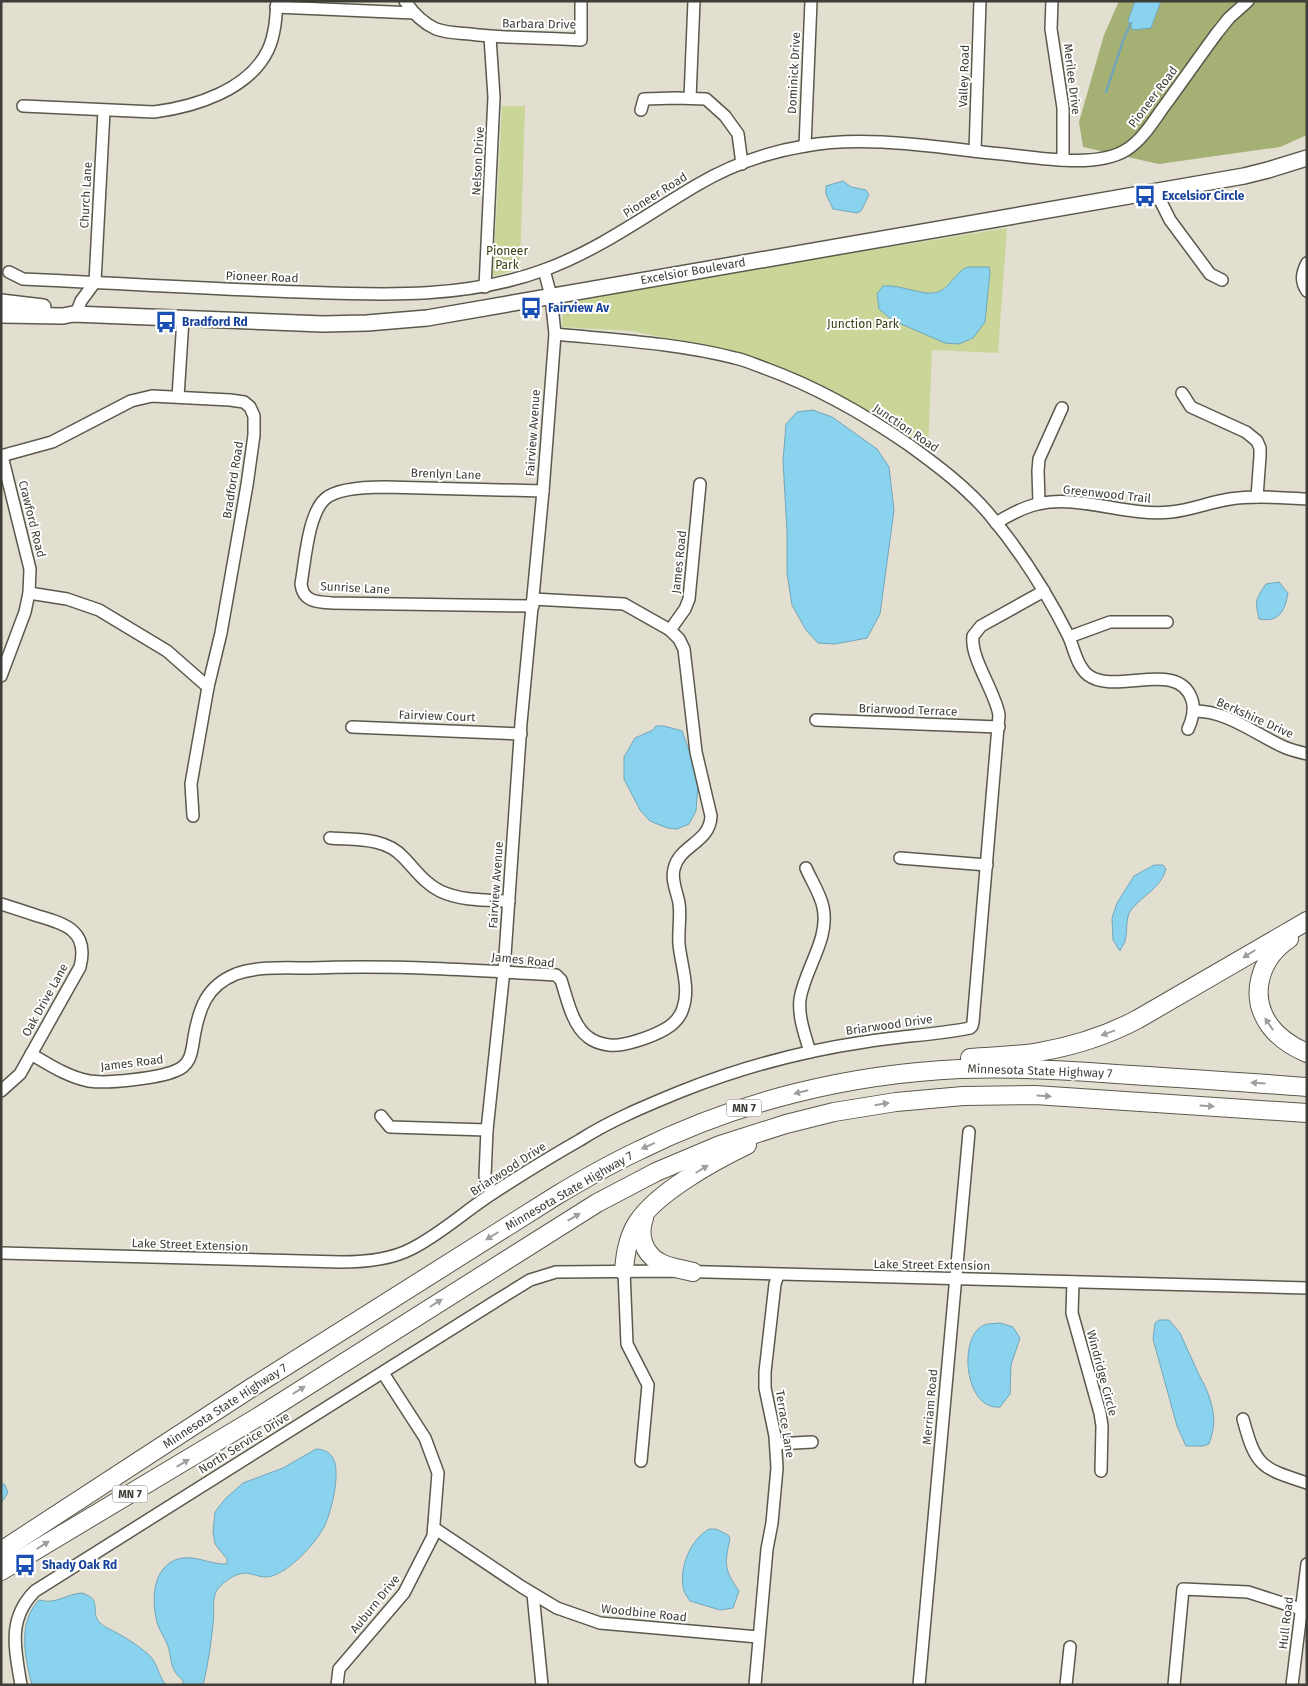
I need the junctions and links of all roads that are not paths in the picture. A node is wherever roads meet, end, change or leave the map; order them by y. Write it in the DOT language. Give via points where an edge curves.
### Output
graph roads {
  1 [pos="405,1"];
  2 [pos="581,1"];
  3 [pos="694,1"];
  4 [pos="811,1"];
  5 [pos="980,1"];
  6 [pos="1052,1"];
  7 [pos="1248,1"];
  8 [pos="276,4"];
  9 [pos="414,13"];
  10 [pos="490,36"];
  11 [pos="690,98"];
  12 [pos="23,106"];
  13 [pos="104,110"];
  14 [pos="641,110"];
  15 [pos="805,146"];
  16 [pos="975,151"];
  17 [pos="1307,158"];
  18 [pos="1063,160"];
  19 [pos="742,164"];
  20 [pos="1158,191"];
  21 [pos="1307,263"];
  22 [pos="544,270"];
  23 [pos="9,272"];
  24 [pos="1222,280"];
  25 [pos="95,282"];
  26 [pos="485,287"];
  27 [pos="1307,291"];
  28 [pos="551,296"];
  29 [pos="1,302"];
  30 [pos="74,314"];
  31 [pos="1,315"];
  32 [pos="182,319"];
  33 [pos="555,334"];
  34 [pos="1182,393"];
  35 [pos="178,397"];
  36 [pos="1062,408"];
  37 [pos="1,456"];
  38 [pos="700,484"];
  39 [pos="349,490"];
  40 [pos="543,491"];
  41 [pos="1257,497"];
  42 [pos="1307,499"];
  43 [pos="1039,503"];
  44 [pos="996,523"];
  45 [pos="1044,591"];
  46 [pos="29,593"];
  47 [pos="533,603"];
  48 [pos="1167,622"];
  49 [pos="670,630"];
  50 [pos="1069,637"];
  51 [pos="1,676"];
  52 [pos="208,687"];
  53 [pos="1193,711"];
  54 [pos="816,720"];
  55 [pos="352,727"];
  56 [pos="998,727"];
  57 [pos="1188,729"];
  58 [pos="520,734"];
  59 [pos="1307,754"];
  60 [pos="193,816"];
  61 [pos="330,838"];
  62 [pos="900,858"];
  63 [pos="987,865"];
  64 [pos="806,868"];
  65 [pos="509,901"];
  66 [pos="1,904"];
  67 [pos="1307,921"];
  68 [pos="1307,930"];
  69 [pos="504,970"];
  70 [pos="810,1052"];
  71 [pos="31,1054"];
  72 [pos="1307,1054"];
  73 [pos="829,1085"];
  74 [pos="1307,1087"];
  75 [pos="1,1091"];
  76 [pos="834,1112"];
  77 [pos="1307,1114"];
  78 [pos="381,1116"];
  79 [pos="487,1130"];
  80 [pos="970,1132"];
  81 [pos="491,1194"];
  82 [pos="648,1210"];
  83 [pos="1,1253"];
  84 [pos="378,1259"];
  85 [pos="556,1272"];
  86 [pos="624,1272"];
  87 [pos="693,1272"];
  88 [pos="778,1275"];
  89 [pos="955,1279"];
  90 [pos="1073,1282"];
  91 [pos="1307,1288"];
  92 [pos="383,1374"];
  93 [pos="1243,1419"];
  94 [pos="812,1442"];
  95 [pos="776,1444"];
  96 [pos="641,1461"];
  97 [pos="130,1468"];
  98 [pos="1101,1471"];
  99 [pos="1307,1483"];
  100 [pos="434,1528"];
  101 [pos="1,1543"];
  102 [pos="1,1551"];
  103 [pos="1307,1564"];
  104 [pos="1,1571"];
  105 [pos="534,1594"];
  106 [pos="1304,1610"];
  107 [pos="758,1637"];
  108 [pos="1070,1647"];
  109 [pos="21,1685"];
  110 [pos="337,1685"];
  111 [pos="542,1685"];
  112 [pos="755,1685"];
  113 [pos="919,1685"];
  114 [pos="1066,1685"];
  115 [pos="1174,1685"];
  116 [pos="1292,1685"];
  1 -- 9 [label="street"];
  2 -- 10 [label="street, Barbara Drive" via="581,40"];
  3 -- 11 [label="street"];
  4 -- 15 [label="street, Dominick Drive"];
  5 -- 16 [label="street, Valley Road"];
  6 -- 18 [label="street, Merilee Drive" via="1051,29 1063,108"];
  7 -- 18 [label="street, Pioneer Road" via="1223,25 1145,134 1129,149 1098,160"];
  8 -- 9 [label="street"];
  8 -- 13 [label="street" via="273,37 268,50 260,63 232,87 195,105 174,110"];
  9 -- 10 [label="street" via="436,28 449,32"];
  10 -- 26 [label="street, Nelson Drive" via="494,97"];
  11 -- 14 [label="street" via="644,100"];
  11 -- 19 [label="street" via="706,99 725,116 738,134"];
  12 -- 13 [label="street"];
  13 -- 25 [label="street, Church Lane"];
  15 -- 16 [label="street, Pioneer Road" via="860,142"];
  15 -- 19 [label="street, Pioneer Road"];
  16 -- 18 [label="street, Pioneer Road"];
  17 -- 20 [label="main road, Excelsior Boulevard" via="1244,176"];
  19 -- 22 [label="street, Pioneer Road" via="699,184 611,238"];
  20 -- 24 [label="street" via="1170,220 1210,274"];
  20 -- 28 [label="main road, Excelsior Boulevard"];
  21 -- 27 [label="street" via="1302,284"];
  22 -- 26 [label="street, Pioneer Road"];
  22 -- 28 [label="street, Fairview Avenue"];
  23 -- 25 [label="street, Pioneer Road" via="23,279"];
  25 -- 26 [label="street, Pioneer Road" via="371,294 431,294"];
  25 -- 30 [label="street"];
  28 -- 32 [label="main road, Excelsior Boulevard" via="447,315 367,323"];
  28 -- 33 [label="street, Fairview Avenue"];
  29 -- 30 [label="main road, Excelsior Boulevard" via="64,309"];
  30 -- 31 [label="main road, Excelsior Boulevard"];
  30 -- 32 [label="main road, Excelsior Boulevard"];
  32 -- 35 [label="street"];
  33 -- 40 [label="street, Fairview Avenue"];
  33 -- 44 [label="street, Junction Road" via="684,347 736,358 787,376 828,394 890,432 969,493"];
  34 -- 41 [label="street" via="1191,406 1246,432 1257,441 1260,456"];
  35 -- 37 [label="street, Bradford Road" via="152,396 131,401 52,442"];
  35 -- 52 [label="street, Bradford Road" via="244,402 254,416 247,485 221,633"];
  36 -- 43 [label="street" via="1039,459"];
  37 -- 46 [label="street, Crawford Road" via="30,569"];
  38 -- 49 [label="street, James Road" via="689,599"];
  39 -- 40 [label="street, Brenlyn Lane" via="385,486"];
  39 -- 47 [label="street, Sunrise Lane" via="326,498 318,506 306,553 302,584 306,598 332,603"];
  40 -- 47 [label="street, Fairview Avenue"];
  41 -- 42 [label="street, Greenwood Trail"];
  41 -- 43 [label="street, Greenwood Trail" via="1148,513 1063,501"];
  43 -- 44 [label="street, Greenwood Trail"];
  44 -- 45 [label="street, Junction Road"];
  45 -- 50 [label="street, Junction Road"];
  45 -- 56 [label="street, Briarwood Drive" via="981,626 973,636 973,649 997,706"];
  46 -- 51 [label="street, Crawford Road"];
  46 -- 52 [label="street" via="67,599 99,610 167,651"];
  47 -- 49 [label="street, Sunrise Lane" via="624,604"];
  47 -- 58 [label="street, Fairview Avenue"];
  48 -- 50 [label="street" via="1110,622"];
  49 -- 69 [label="street, James Road" via="684,649 696,752 711,816 708,831 679,858 673,872 686,990 683,1009 672,1024 656,1034 618,1045 603,1044 588,1037 578,1026 556,975"];
  50 -- 53 [label="street, Junction Road" via="1080,666 1096,680 1170,680 1180,683 1190,694"];
  52 -- 60 [label="street, Bradford Road" via="191,784"];
  53 -- 57 [label="street"];
  53 -- 59 [label="street, Berkshire Drive" via="1226,718 1284,747"];
  54 -- 56 [label="street, Briarwood Terrace"];
  55 -- 58 [label="street, Fairview Court"];
  56 -- 63 [label="street, Briarwood Drive"];
  58 -- 65 [label="street, Fairview Avenue"];
  61 -- 65 [label="street" via="370,841 394,848 422,878 450,895"];
  62 -- 63 [label="street"];
  63 -- 70 [label="street, Briarwood Drive" via="972,1026"];
  64 -- 70 [label="street" via="823,907 820,940 800,999 801,1020"];
  65 -- 69 [label="street, Fairview Avenue"];
  66 -- 71 [label="street, Oak Drive Lane" via="62,923 78,936 82,947 80,967"];
  67 -- 73 [label="highway, one-way" via="1138,1020 1099,1036 1039,1052 903,1066"];
  72 -- 68 [label="highway, one-way" via="1287,1042 1269,1025 1262,1011 1258,989 1264,966 1274,951"];
  69 -- 71 [label="street, James Road" via="357,967 254,970 219,984 204,1000 198,1012 190,1058 177,1070 105,1082 90,1081 69,1075"];
  69 -- 79 [label="street, Fairview Avenue"];
  70 -- 81 [label="street, Briarwood Drive" via="684,1090 630,1114 582,1138"];
  71 -- 75 [label="street, Oak Drive Lane" via="20,1074"];
  74 -- 73 [label="highway, Minnesota State Highway 7 / MN 7, one-way" via="1010,1068 921,1072"];
  73 -- 97 [label="highway, Minnesota State Highway 7 / MN 7, one-way" via="705,1122 600,1170 251,1388"];
  76 -- 77 [label="highway, Minnesota State Highway 7 / MN 7, one-way" via="906,1100 994,1095 1074,1097"];
  82 -- 76 [label="highway, one-way" via="706,1166 767,1136"];
  104 -- 76 [label="highway, Minnesota State Highway 7 / MN 7, one-way" via="236,1431 547,1233 624,1188 720,1145"];
  78 -- 79 [label="street" via="390,1127"];
  79 -- 81 [label="street, Fairview Avenue" via="485,1176"];
  80 -- 89 [label="street, Merriam Road"];
  81 -- 84 [label="street, Briarwood Drive" via="410,1250"];
  82 -- 86 [label="highway" via="630,1238"];
  82 -- 87 [label="highway" via="641,1233 649,1253 659,1262"];
  83 -- 84 [label="street, Lake Street Extension" via="341,1262"];
  85 -- 86 [label="street, Lake Street Extension"];
  85 -- 92 [label="street, North Service Drive" via="530,1280"];
  86 -- 87 [label="street, Lake Street Extension"];
  86 -- 96 [label="street" via="627,1344 648,1385"];
  87 -- 88 [label="street, Lake Street Extension"];
  88 -- 89 [label="street, Lake Street Extension"];
  88 -- 95 [label="street, Terrace Lane" via="765,1372 767,1404"];
  89 -- 90 [label="street, Lake Street Extension"];
  89 -- 113 [label="street, Merriam Road"];
  90 -- 91 [label="street, Lake Street Extension"];
  90 -- 98 [label="street, Windridge Circle" via="1072,1313 1102,1426"];
  92 -- 100 [label="street, Auburn Drive" via="426,1438 438,1473"];
  92 -- 109 [label="street, North Service Drive" via="35,1591 20,1609 15,1628"];
  93 -- 99 [label="street" via="1252,1450 1259,1460 1274,1471"];
  94 -- 95 [label="street"];
  95 -- 107 [label="street, Terrace Lane" via="776,1486"];
  97 -- 101 [label="highway"];
  97 -- 102 [label="highway, Minnesota State Highway 7 / MN 7"];
  100 -- 105 [label="street, Woodbine Road"];
  100 -- 110 [label="street, Auburn Drive" via="424,1556 404,1593 339,1669"];
  103 -- 106 [label="street, Hull Road"];
  105 -- 107 [label="street, Woodbine Road" via="557,1608 600,1623"];
  105 -- 111 [label="street"];
  106 -- 115 [label="street" via="1248,1592 1183,1589"];
  106 -- 116 [label="street, Hull Road"];
  107 -- 112 [label="street, Terrace Lane"];
  108 -- 114 [label="street"];
}
